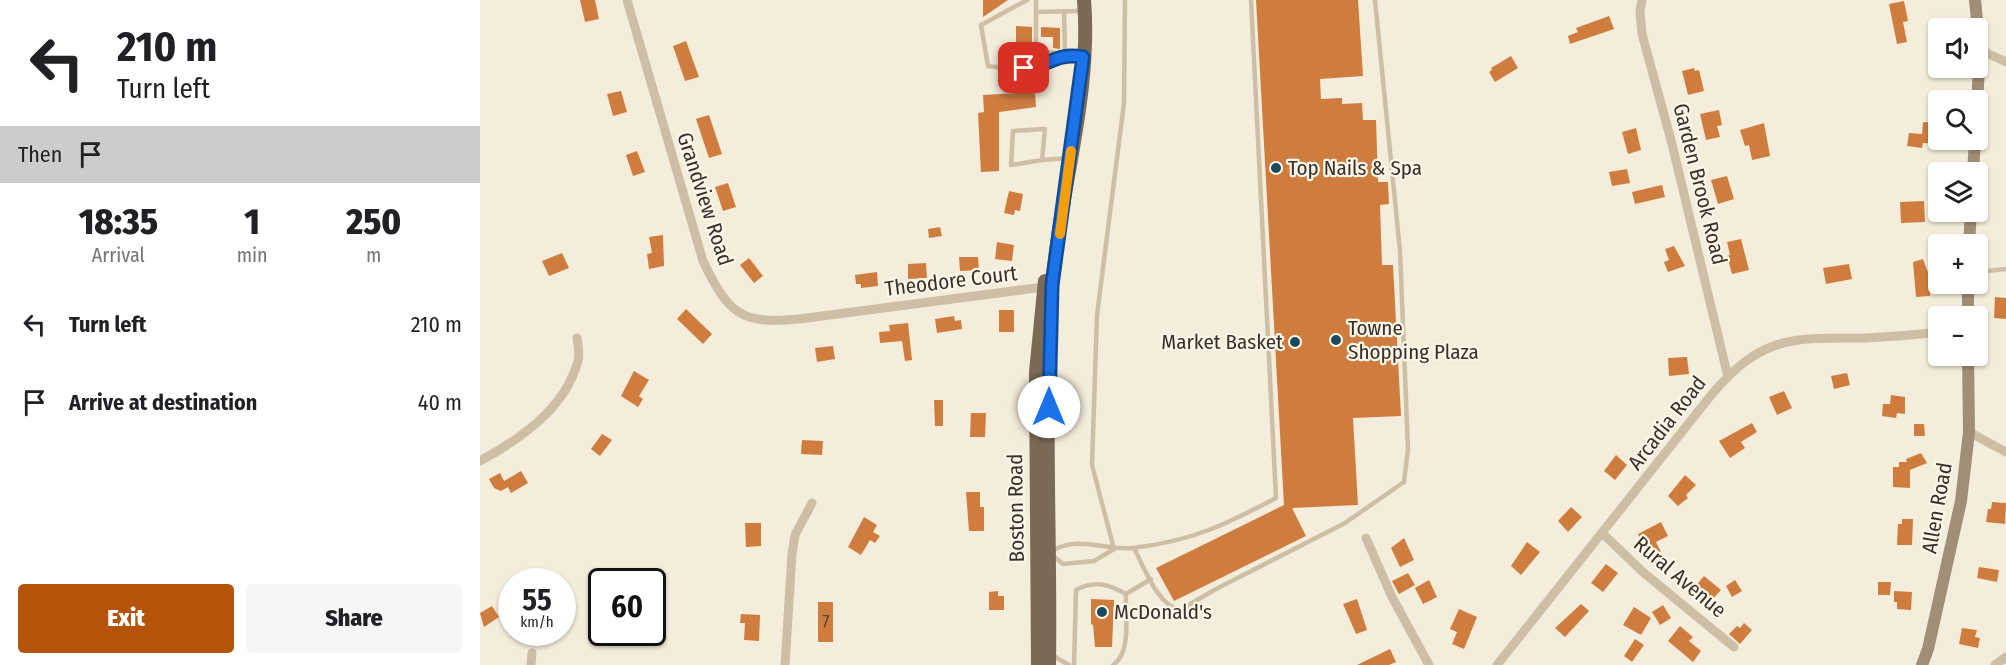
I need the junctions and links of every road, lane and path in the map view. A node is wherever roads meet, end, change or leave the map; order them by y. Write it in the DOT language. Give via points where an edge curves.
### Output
graph roads {
  1 [pos="627,0"];
  2 [pos="1027,0"];
  3 [pos="1036,0"];
  4 [pos="1125,0"];
  5 [pos="1251,0"];
  6 [pos="1375,0"];
  7 [pos="1642,0"];
  8 [pos="1975,0"];
  9 [pos="1084,6"];
  10 [pos="1064,11"];
  11 [pos="1036,12"];
  12 [pos="1977,18"];
  13 [pos="1065,54"];
  14 [pos="1988,54"];
  15 [pos="1083,57"];
  16 [pos="2006,62"];
  17 [pos="1070,158"];
  18 [pos="1042,160"];
  19 [pos="1062,210"];
  20 [pos="2006,268"];
  21 [pos="1988,270"];
  22 [pos="1044,287"];
  23 [pos="863,310"];
  24 [pos="1928,333"];
  25 [pos="577,338"];
  26 [pos="1968,366"];
  27 [pos="1728,377"];
  28 [pos="1969,432"];
  29 [pos="2006,452"];
  30 [pos="480,461"];
  31 [pos="812,503"];
  32 [pos="1602,533"];
  33 [pos="1366,538"];
  34 [pos="1134,548"];
  35 [pos="1114,549"];
  36 [pos="1043,552"];
  37 [pos="1151,579"];
  38 [pos="1126,594"];
  39 [pos="1734,647"];
  40 [pos="532,653"];
  41 [pos="2006,657"];
  42 [pos="1049,659"];
  43 [pos="531,665"];
  44 [pos="785,665"];
  45 [pos="1038,665"];
  46 [pos="1069,665"];
  47 [pos="1074,665"];
  48 [pos="1113,665"];
  49 [pos="1429,665"];
  50 [pos="1497,665"];
  51 [pos="1922,665"];
  52 [pos="1995,665"];
  1 -- 23 [label="street, Grandview Road" via="703,261 717,290 729,305 754,320 770,322"];
  2 -- 13 [label="lane" via="981,25 988,66 1037,68"];
  3 -- 11 [label="lane"];
  4 -- 35 [label="lane" via="1124,103 1096,322 1092,465"];
  5 -- 34 [label="lane" via="1276,498 1217,529"];
  6 -- 37 [label="lane" via="1400,251 1408,449 1404,482 1345,523 1180,610 1171,609"];
  7 -- 27 [label="street, Garden Brook Road" via="1642,34"];
  8 -- 12 [label="street"];
  9 -- 10 [label="lane"];
  9 -- 15 [label="main road, Boston Road"];
  10 -- 11 [label="lane"];
  10 -- 13 [label="lane"];
  11 -- 13 [label="lane" via="1036,50"];
  13 -- 15 [label="lane"];
  14 -- 16 [label="street"];
  15 -- 17 [label="main road, Boston Road"];
  17 -- 18 [label="lane"];
  17 -- 19 [label="main road, Boston Road"];
  18 -- 18 [label="lane" via="1045,129 1013,131 1011,165"];
  19 -- 22 [label="main road, Boston Road"];
  19 -- 36 [label="main road, Boston Road" via="1052,285"];
  20 -- 21 [label="lane"];
  22 -- 23 [label="street, Theodore Court"];
  22 -- 36 [label="main road, Boston Road" via="1036,372"];
  24 -- 27 [label="street, Arcadia Road" via="1790,340 1758,353"];
  25 -- 30 [label="street" via="579,360 558,400 523,436"];
  26 -- 28 [label="street, Allen Road"];
  27 -- 32 [label="street, Arcadia Road"];
  28 -- 29 [label="street"];
  28 -- 51 [label="street, Allen Road" via="1961,501"];
  31 -- 44 [label="street" via="795,535"];
  32 -- 39 [label="street, Rural Avenue"];
  32 -- 50 [label="street, Arcadia Road"];
  33 -- 49 [label="street"];
  34 -- 35 [label="lane"];
  34 -- 37 [label="lane"];
  35 -- 36 [label="lane" via="1091,543 1062,545"];
  35 -- 36 [label="lane" via="1094,561 1063,564"];
  36 -- 42 [label="main road, Boston Road"];
  36 -- 45 [label="main road, Boston Road"];
  37 -- 38 [label="lane"];
  38 -- 47 [label="lane" via="1109,584 1086,584 1076,590"];
  38 -- 48 [label="lane" via="1125,648"];
  40 -- 43 [label="street"];
  41 -- 52 [label="street"];
  42 -- 46 [label="lane"];
}
